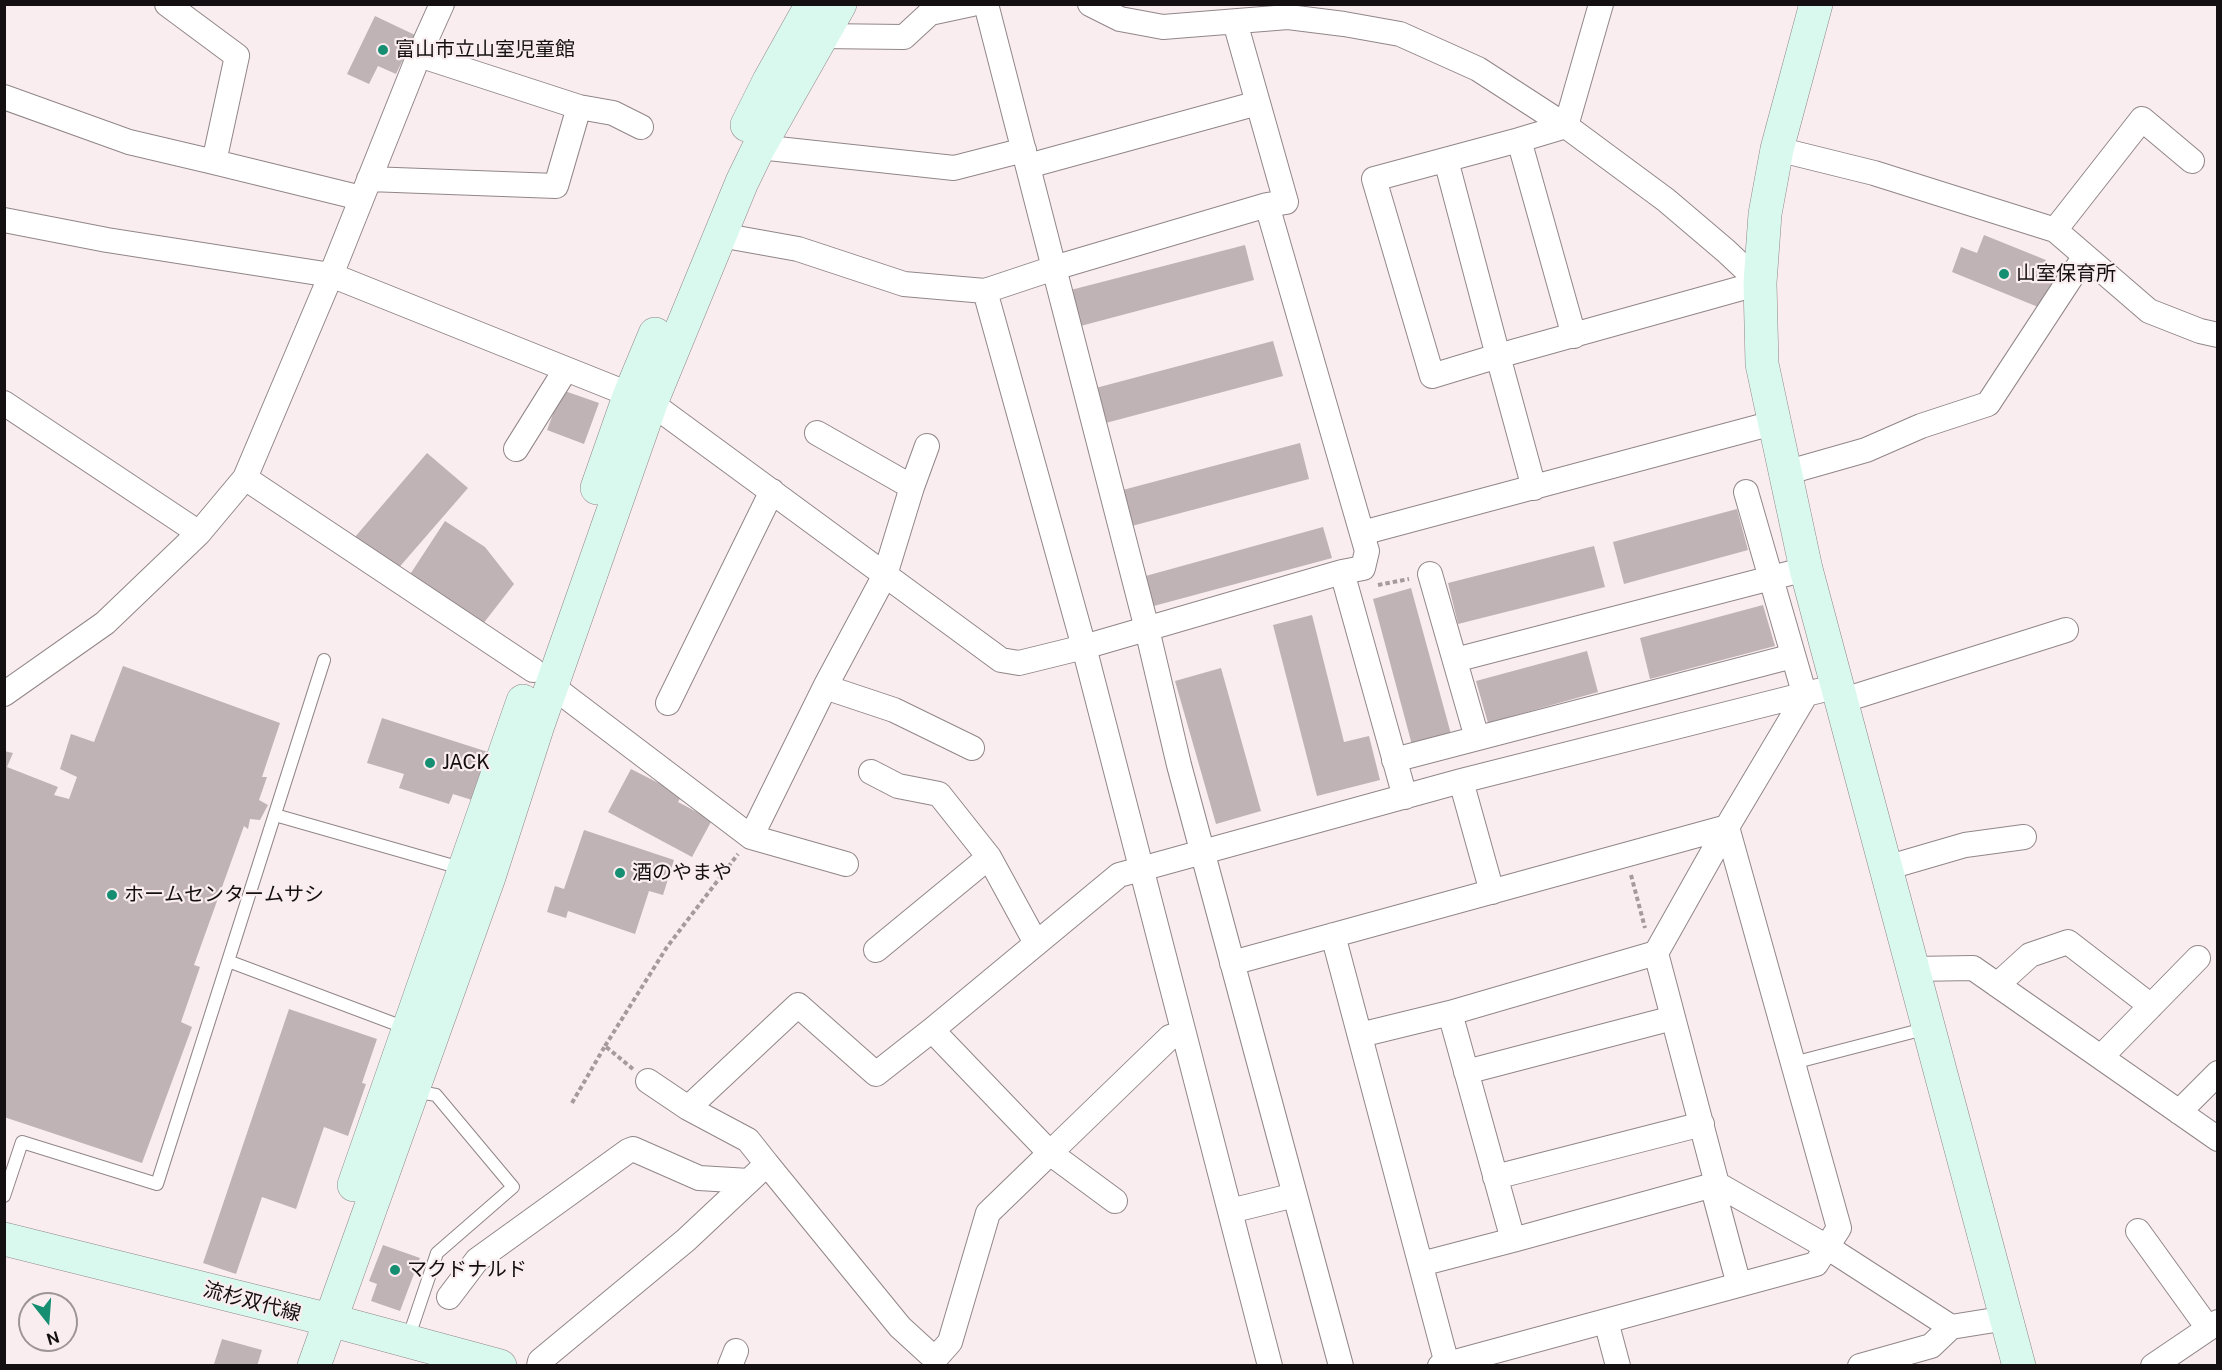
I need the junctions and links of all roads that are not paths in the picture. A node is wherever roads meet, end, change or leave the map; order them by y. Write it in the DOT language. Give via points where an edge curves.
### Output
graph roads {
  1 [pos="167,4"];
  2 [pos="442,4"];
  3 [pos="812,4"];
  4 [pos="840,4"];
  5 [pos="972,4"];
  6 [pos="986,4"];
  7 [pos="1090,4"];
  8 [pos="1601,4"];
  9 [pos="1816,4"];
  10 [pos="1249,15"];
  11 [pos="820,36"];
  12 [pos="419,55"];
  13 [pos="4,97"];
  14 [pos="1258,103"];
  15 [pos="579,107"];
  16 [pos="1566,126"];
  17 [pos="642,127"];
  18 [pos="1519,140"];
  19 [pos="759,147"];
  20 [pos="1777,149"];
  21 [pos="1026,158"];
  22 [pos="1446,160"];
  23 [pos="214,162"];
  24 [pos="2192,162"];
  25 [pos="365,188"];
  26 [pos="1267,205"];
  27 [pos="4,220"];
  28 [pos="2055,230"];
  29 [pos="720,235"];
  30 [pos="2085,256"];
  31 [pos="1054,268"];
  32 [pos="331,275"];
  33 [pos="1760,284"];
  34 [pos="985,291"];
  35 [pos="2217,335"];
  36 [pos="1574,336"];
  37 [pos="1498,356"];
  38 [pos="566,369"];
  39 [pos="640,399"];
  40 [pos="4,403"];
  41 [pos="1773,423"];
  42 [pos="817,433"];
  43 [pos="927,446"];
  44 [pos="516,449"];
  45 [pos="1785,472"];
  46 [pos="245,478"];
  47 [pos="912,488"];
  48 [pos="1534,488"];
  49 [pos="772,491"];
  50 [pos="1746,492"];
  51 [pos="199,533"];
  52 [pos="1362,534"];
  53 [pos="1806,569"];
  54 [pos="1353,570"];
  55 [pos="1430,574"];
  56 [pos="885,575"];
  57 [pos="1770,580"];
  58 [pos="1147,629"];
  59 [pos="2066,630"];
  60 [pos="1083,648"];
  61 [pos="1793,656"];
  62 [pos="324,660"];
  63 [pos="1455,660"];
  64 [pos="543,678"];
  65 [pos="825,687"];
  66 [pos="1839,693"];
  67 [pos="4,694"];
  68 [pos="1805,696"];
  69 [pos="668,703"];
  70 [pos="1477,738"];
  71 [pos="972,748"];
  72 [pos="1394,760"];
  73 [pos="871,772"];
  74 [pos="1461,781"];
  75 [pos="1405,797"];
  76 [pos="275,815"];
  77 [pos="1727,827"];
  78 [pos="751,837"];
  79 [pos="2024,837"];
  80 [pos="1203,852"];
  81 [pos="989,857"];
  82 [pos="846,864"];
  83 [pos="1886,868"];
  84 [pos="464,869"];
  85 [pos="1140,869"];
  86 [pos="1492,892"];
  87 [pos="1333,935"];
  88 [pos="1036,943"];
  89 [pos="876,950"];
  90 [pos="1656,953"];
  91 [pos="2198,958"];
  92 [pos="228,961"];
  93 [pos="1232,963"];
  94 [pos="1913,969"];
  95 [pos="1997,985"];
  96 [pos="2151,1006"];
  97 [pos="1450,1013"];
  98 [pos="1674,1018"];
  99 [pos="1929,1028"];
  100 [pos="407,1029"];
  101 [pos="932,1030"];
  102 [pos="1183,1033"];
  103 [pos="1360,1035"];
  104 [pos="2100,1057"];
  105 [pos="1793,1063"];
  106 [pos="1466,1072"];
  107 [pos="2217,1073"];
  108 [pos="648,1081"];
  109 [pos="412,1090"];
  110 [pos="688,1108"];
  111 [pos="2179,1112"];
  112 [pos="1702,1124"];
  113 [pos="2217,1138"];
  114 [pos="1050,1153"];
  115 [pos="767,1164"];
  116 [pos="1495,1177"];
  117 [pos="749,1181"];
  118 [pos="1717,1184"];
  119 [pos="1295,1195"];
  120 [pos="4,1196"];
  121 [pos="1115,1202"];
  122 [pos="1230,1210"];
  123 [pos="2138,1231"];
  124 [pos="4,1239"];
  125 [pos="1513,1240"];
  126 [pos="1827,1247"];
  127 [pos="1421,1264"];
  128 [pos="1739,1285"];
  129 [pos="449,1297"];
  130 [pos="319,1318"];
  131 [pos="2007,1318"];
  132 [pos="1606,1321"];
  133 [pos="2213,1325"];
  134 [pos="1951,1327"];
  135 [pos="407,1340"];
  136 [pos="1934,1356"];
  137 [pos="932,1362"];
  138 [pos="1444,1364"];
  139 [pos="292,1365"];
  140 [pos="314,1365"];
  141 [pos="500,1365"];
  142 [pos="539,1365"];
  143 [pos="1270,1365"];
  144 [pos="1341,1365"];
  145 [pos="1618,1365"];
  146 [pos="1860,1365"];
  147 [pos="2019,1365"];
  148 [pos="2153,1365"];
  1 -- 23 [label="street" via="237,56"];
  2 -- 12 [label="street"];
  3 -- 39 [label="street" via="721,178"];
  4 -- 11 [label="street"];
  5 -- 11 [label="street" via="930,13 904,37"];
  6 -- 21 [label="street"];
  7 -- 10 [label="street" via="1120,19 1163,27"];
  8 -- 16 [label="street"];
  9 -- 20 [label="street"];
  10 -- 14 [label="street"];
  10 -- 16 [label="street" via="1400,34 1478,69"];
  11 -- 19 [label="street"];
  12 -- 15 [label="street"];
  12 -- 25 [label="street"];
  13 -- 23 [label="street" via="129,142"];
  14 -- 21 [label="street"];
  14 -- 26 [label="street" via="1286,202"];
  15 -- 17 [label="street" via="613,113"];
  15 -- 25 [label="street" via="556,186"];
  16 -- 18 [label="street"];
  16 -- 33 [label="street" via="1666,200"];
  18 -- 22 [label="street"];
  18 -- 36 [label="street"];
  19 -- 21 [label="street" via="954,168"];
  19 -- 29 [label="street"];
  20 -- 28 [label="street" via="1874,172"];
  20 -- 33 [label="street"];
  21 -- 31 [label="street"];
  22 -- 37 [label="street"];
  22 -- 37 [label="street" via="1374,179 1432,376"];
  23 -- 25 [label="street"];
  24 -- 28 [label="street" via="2142,118"];
  25 -- 32 [label="street"];
  26 -- 31 [label="street"];
  26 -- 52 [label="street"];
  27 -- 32 [label="street"];
  28 -- 30 [label="street"];
  29 -- 34 [label="street" via="798,249 904,284"];
  29 -- 39 [label="street"];
  30 -- 35 [label="street" via="2149,311"];
  30 -- 45 [label="street" via="1988,404 1921,426 1866,450"];
  31 -- 34 [label="street"];
  31 -- 58 [label="street"];
  32 -- 38 [label="street"];
  32 -- 46 [label="street"];
  33 -- 36 [label="street"];
  33 -- 41 [label="street" via="1762,364"];
  34 -- 60 [label="street"];
  36 -- 37 [label="street"];
  37 -- 48 [label="street"];
  38 -- 39 [label="street"];
  38 -- 44 [label="street"];
  39 -- 49 [label="street"];
  39 -- 64 [label="street"];
  40 -- 51 [label="street"];
  41 -- 45 [label="street"];
  41 -- 48 [label="street"];
  42 -- 47 [label="street"];
  43 -- 47 [label="street"];
  45 -- 53 [label="street"];
  46 -- 51 [label="street"];
  46 -- 64 [label="street"];
  47 -- 56 [label="street"];
  48 -- 52 [label="street"];
  49 -- 56 [label="street"];
  49 -- 69 [label="street"];
  50 -- 57 [label="street"];
  51 -- 67 [label="street" via="105,624"];
  52 -- 54 [label="street" via="1367,551"];
  53 -- 57 [label="street"];
  53 -- 66 [label="street"];
  54 -- 58 [label="street"];
  54 -- 72 [label="street"];
  55 -- 63 [label="street"];
  56 -- 60 [label="street" via="1001,660 1019,663"];
  56 -- 65 [label="street"];
  57 -- 61 [label="street"];
  57 -- 63 [label="street"];
  58 -- 60 [label="street"];
  58 -- 80 [label="street"];
  59 -- 66 [label="street"];
  60 -- 85 [label="street"];
  61 -- 68 [label="street"];
  61 -- 70 [label="street"];
  62 -- 76 [label="lane"];
  63 -- 70 [label="street"];
  64 -- 78 [label="street"];
  64 -- 84 [label="street"];
  64 -- 109 [label="street" via="489,877"];
  65 -- 71 [label="street" via="894,710"];
  65 -- 78 [label="street"];
  66 -- 68 [label="street"];
  66 -- 83 [label="street"];
  68 -- 74 [label="street"];
  68 -- 77 [label="street"];
  70 -- 72 [label="street"];
  72 -- 75 [label="street"];
  73 -- 81 [label="street" via="898,786 939,794"];
  74 -- 75 [label="street"];
  74 -- 86 [label="street"];
  75 -- 80 [label="street"];
  76 -- 84 [label="lane"];
  76 -- 92 [label="lane"];
  77 -- 86 [label="street"];
  77 -- 90 [label="street"];
  77 -- 105 [label="street"];
  78 -- 82 [label="street"];
  79 -- 83 [label="street" via="1965,845"];
  80 -- 85 [label="street"];
  80 -- 93 [label="street"];
  81 -- 88 [label="street"];
  81 -- 89 [label="street"];
  83 -- 94 [label="street"];
  84 -- 100 [label="street"];
  85 -- 88 [label="street" via="1119,875"];
  85 -- 102 [label="street"];
  86 -- 87 [label="street"];
  87 -- 93 [label="street"];
  87 -- 103 [label="street"];
  88 -- 101 [label="street"];
  90 -- 97 [label="street"];
  90 -- 98 [label="street"];
  91 -- 96 [label="street"];
  92 -- 100 [label="lane"];
  92 -- 120 [label="lane" via="157,1184 22,1142"];
  93 -- 119 [label="street"];
  94 -- 95 [label="street" via="1973,968"];
  94 -- 99 [label="street"];
  95 -- 96 [label="street" via="2030,955 2068,942"];
  95 -- 104 [label="street"];
  96 -- 104 [label="street"];
  97 -- 103 [label="street"];
  97 -- 106 [label="street"];
  98 -- 106 [label="street"];
  98 -- 112 [label="street"];
  99 -- 105 [label="lane"];
  99 -- 131 [label="street"];
  100 -- 130 [label="street"];
  101 -- 110 [label="street" via="876,1074 798,1005"];
  101 -- 114 [label="street"];
  102 -- 114 [label="street" via="1170,1037"];
  102 -- 122 [label="street"];
  103 -- 127 [label="street"];
  104 -- 111 [label="street"];
  105 -- 126 [label="street" via="1839,1228"];
  106 -- 116 [label="street"];
  107 -- 111 [label="street"];
  108 -- 110 [label="street"];
  109 -- 130 [label="street"];
  109 -- 135 [label="lane" via="436,1095 513,1187 437,1253"];
  110 -- 115 [label="street" via="748,1140"];
  111 -- 113 [label="street"];
  112 -- 116 [label="street"];
  112 -- 118 [label="street"];
  114 -- 121 [label="street"];
  114 -- 137 [label="street" via="988,1213 950,1342"];
  115 -- 117 [label="street"];
  115 -- 137 [label="street"];
  116 -- 125 [label="street"];
  117 -- 129 [label="street" via="699,1178 633,1149 477,1260"];
  117 -- 142 [label="street"];
  118 -- 125 [label="street"];
  118 -- 126 [label="street"];
  118 -- 128 [label="street" via="1715,1196"];
  119 -- 122 [label="street"];
  119 -- 144 [label="street"];
  122 -- 143 [label="street"];
  123 -- 133 [label="street"];
  124 -- 130 [label="street, 流杉双代線"];
  125 -- 127 [label="street"];
  126 -- 128 [label="street" via="1816,1264"];
  126 -- 134 [label="street"];
  127 -- 138 [label="street"];
  128 -- 132 [label="street"];
  130 -- 135 [label="street, 流杉双代線"];
  130 -- 139 [label="street"];
  130 -- 140 [label="street"];
  131 -- 134 [label="street"];
  131 -- 147 [label="street"];
  132 -- 138 [label="street"];
  132 -- 145 [label="street"];
  133 -- 148 [label="street"];
  134 -- 136 [label="street"];
  135 -- 141 [label="street, 流杉双代線"];
  136 -- 146 [label="street"];
}
